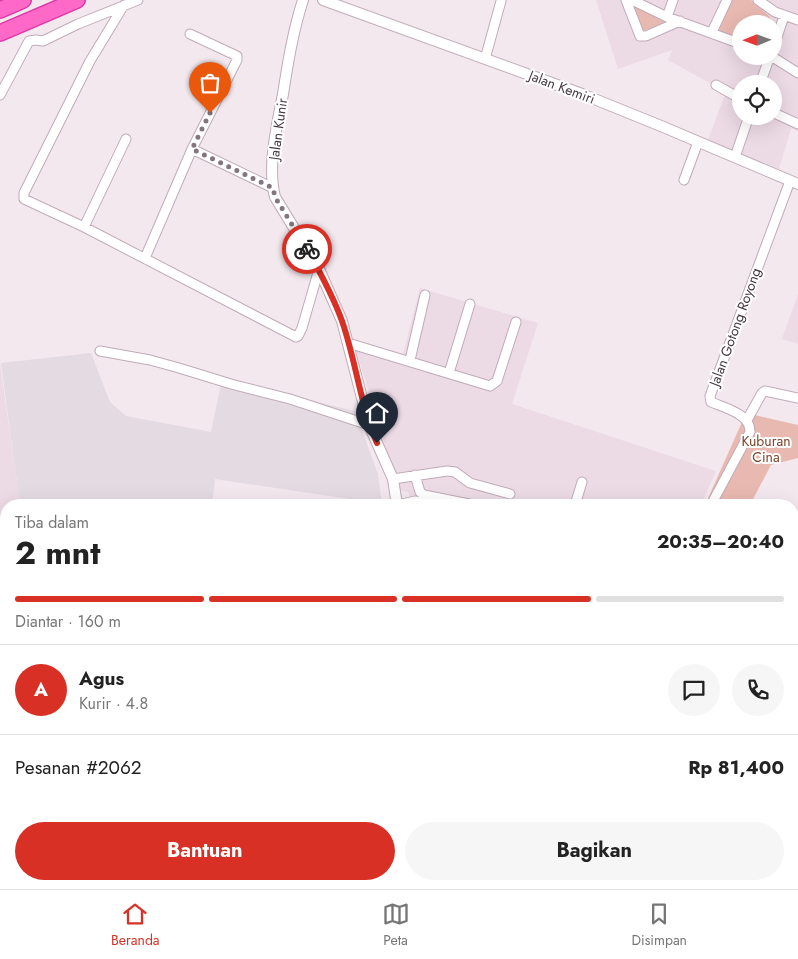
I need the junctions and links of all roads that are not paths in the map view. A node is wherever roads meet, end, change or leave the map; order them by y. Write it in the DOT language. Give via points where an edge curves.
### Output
graph roads {
  1 [pos="23,0"];
  2 [pos="77,0"];
  3 [pos="138,0"];
  4 [pos="303,0"];
  5 [pos="323,0"];
  6 [pos="626,0"];
  7 [pos="632,0"];
  8 [pos="673,0"];
  9 [pos="727,0"];
  10 [pos="758,0"];
  11 [pos="501,1"];
  12 [pos="124,5"];
  13 [pos="0,10"];
  14 [pos="667,16"];
  15 [pos="784,16"];
  16 [pos="798,20"];
  17 [pos="680,21"];
  18 [pos="782,22"];
  19 [pos="712,32"];
  20 [pos="0,33"];
  21 [pos="190,34"];
  22 [pos="732,40"];
  23 [pos="485,59"];
  24 [pos="782,63"];
  25 [pos="798,73"];
  26 [pos="716,85"];
  27 [pos="732,93"];
  28 [pos="0,96"];
  29 [pos="782,117"];
  30 [pos="798,124"];
  31 [pos="746,125"];
  32 [pos="126,139"];
  33 [pos="698,142"];
  34 [pos="192,149"];
  35 [pos="735,157"];
  36 [pos="684,180"];
  37 [pos="794,183"];
  38 [pos="273,188"];
  39 [pos="84,227"];
  40 [pos="145,258"];
  41 [pos="319,269"];
  42 [pos="426,295"];
  43 [pos="470,304"];
  44 [pos="516,322"];
  45 [pos="348,343"];
  46 [pos="100,351"];
  47 [pos="410,360"];
  48 [pos="449,373"];
  49 [pos="798,398"];
  50 [pos="747,420"];
  51 [pos="369,425"];
  52 [pos="415,475"];
  53 [pos="393,478"];
  54 [pos="582,482"];
  55 [pos="510,494"];
  56 [pos="396,499"];
  57 [pos="444,499"];
  58 [pos="576,499"];
  59 [pos="714,499"];
  60 [pos="0,554"];
  61 [pos="0,559"];
  1 -- 13 [label="highway"];
  2 -- 20 [label="highway"];
  3 -- 12 [label="street"];
  4 -- 38 [label="street, Jalan Kunir" via="292,38 277,129"];
  5 -- 23 [label="street, Jalan Kemiri"];
  6 -- 17 [label="street" via="640,36"];
  7 -- 14 [label="street"];
  8 -- 14 [label="street"];
  9 -- 19 [label="street"];
  10 -- 15 [label="street"];
  11 -- 23 [label="street"];
  12 -- 28 [label="street" via="43,41 29,41"];
  12 -- 39 [label="street" via="90,61 24,193 26,200"];
  14 -- 17 [label="street"];
  15 -- 16 [label="street"];
  15 -- 18 [label="street"];
  17 -- 19 [label="street"];
  19 -- 22 [label="street"];
  21 -- 34 [label="street" via="238,58"];
  23 -- 33 [label="street, Jalan Kemiri" via="582,94"];
  24 -- 25 [label="street"];
  26 -- 27 [label="street"];
  29 -- 30 [label="street"];
  31 -- 35 [label="street"];
  32 -- 39 [label="street"];
  33 -- 35 [label="street, Jalan Kemiri"];
  33 -- 36 [label="street"];
  34 -- 38 [label="street"];
  34 -- 40 [label="street"];
  35 -- 37 [label="street, Jalan Kemiri"];
  37 -- 50 [label="street, Jalan Gotong Royong" via="710,396 711,402"];
  38 -- 41 [label="street, Jalan Kunir" via="275,197"];
  39 -- 40 [label="street"];
  40 -- 41 [label="street" via="296,337 302,328"];
  41 -- 45 [label="street, Jalan Kunir"];
  42 -- 47 [label="street"];
  43 -- 48 [label="street"];
  44 -- 48 [label="street" via="497,381 484,385"];
  45 -- 47 [label="street"];
  45 -- 51 [label="street, Jalan Kunir"];
  46 -- 51 [label="street" via="150,360"];
  47 -- 48 [label="street"];
  49 -- 50 [label="street" via="765,391"];
  50 -- 59 [label="street" via="750,432"];
  51 -- 53 [label="street, Jalan Kunir"];
  52 -- 53 [label="street"];
  52 -- 55 [label="street" via="454,472 470,482"];
  52 -- 57 [label="street" via="420,492"];
  53 -- 56 [label="street, Jalan Kunir"];
  54 -- 58 [label="street"];
  60 -- 61 [label="street"];
}
